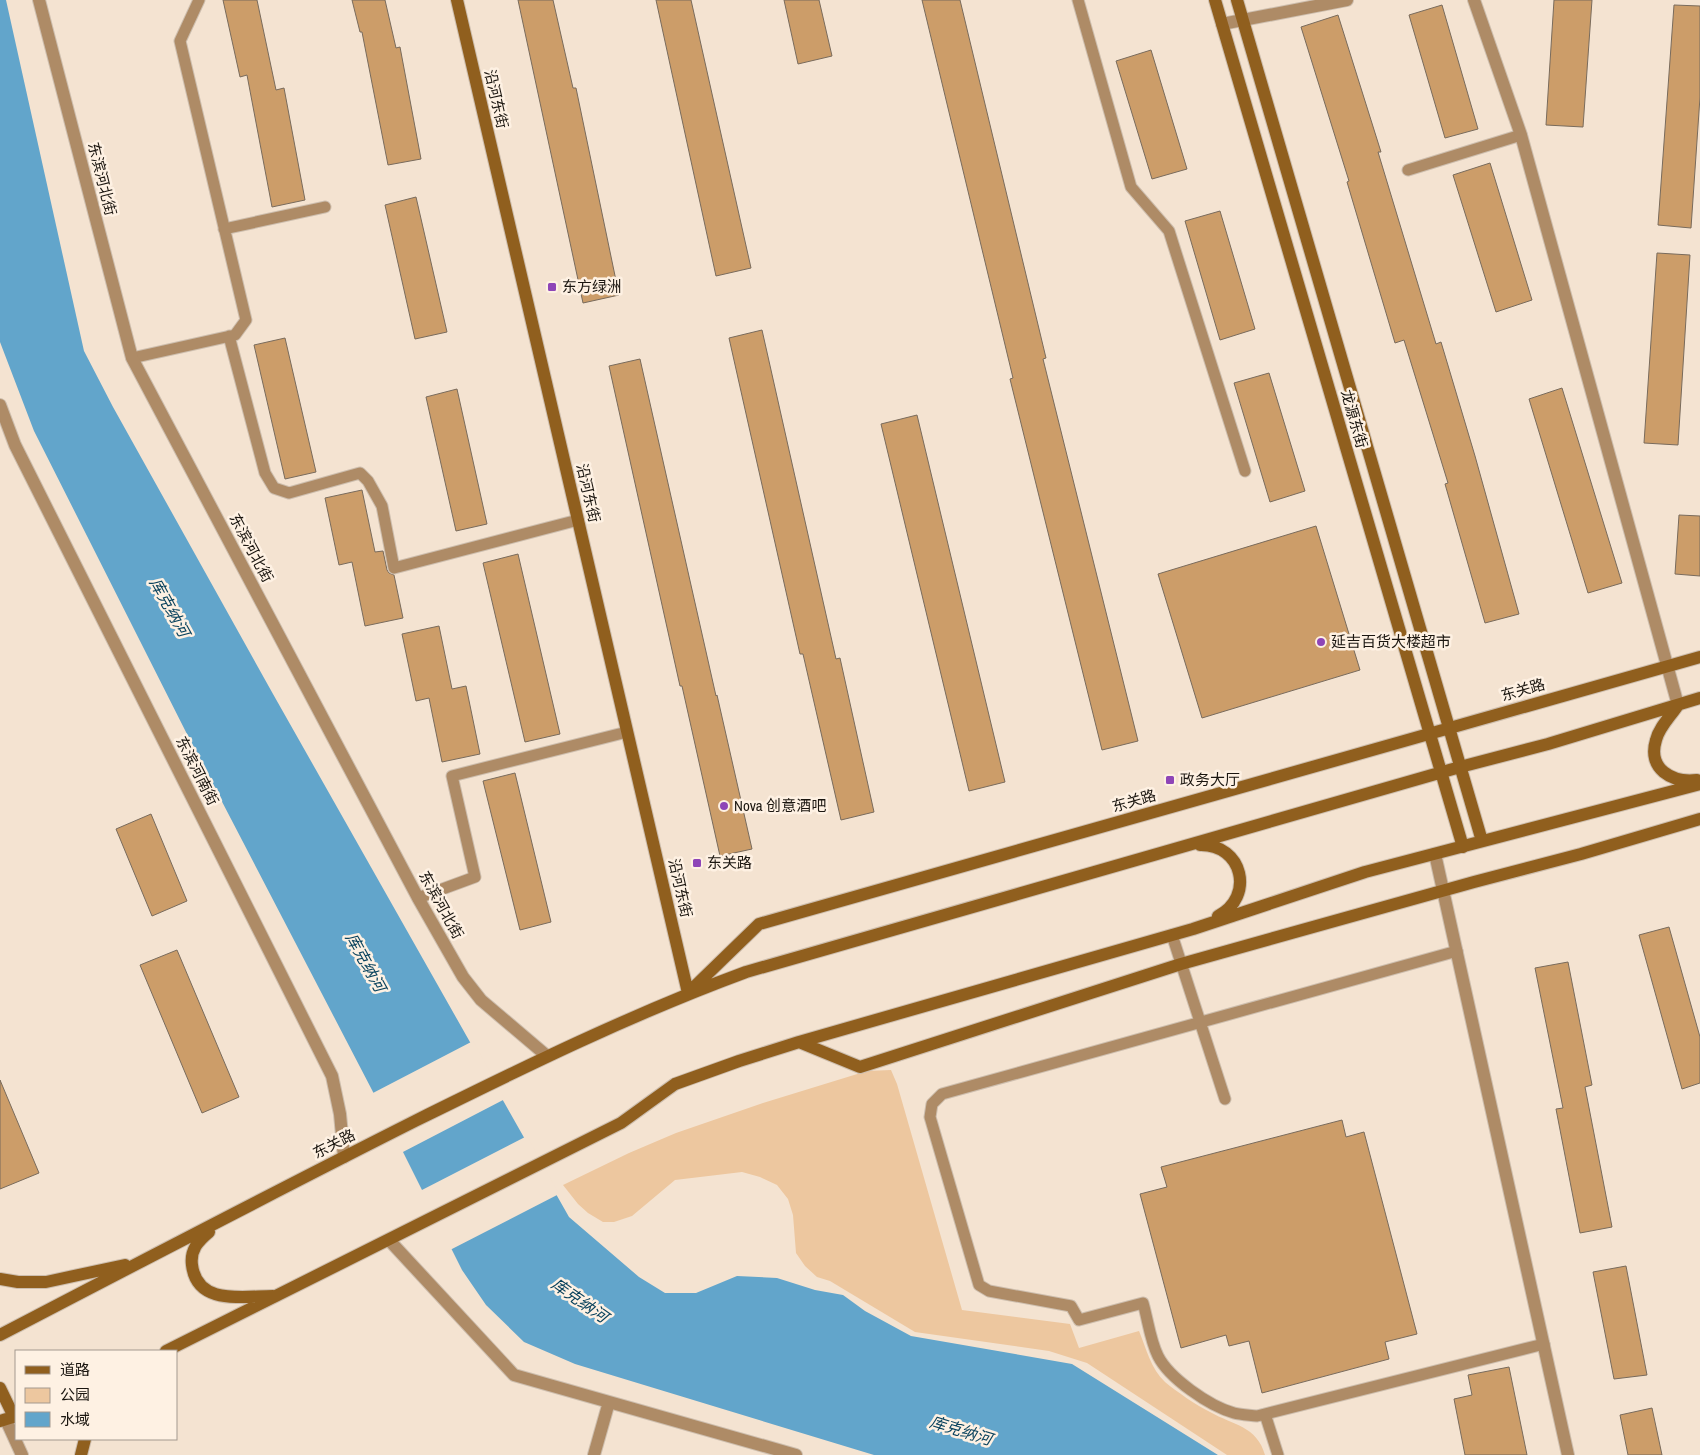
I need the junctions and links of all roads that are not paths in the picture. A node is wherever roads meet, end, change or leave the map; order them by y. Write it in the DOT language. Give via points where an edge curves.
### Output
graph roads {
  1 [pos="39,0"];
  2 [pos="199,0"];
  3 [pos="457,0"];
  4 [pos="1078,0"];
  5 [pos="1215,0"];
  6 [pos="1237,0"];
  7 [pos="1347,0"];
  8 [pos="1474,0"];
  9 [pos="1242,19"];
  10 [pos="1222,24"];
  11 [pos="1521,135"];
  12 [pos="1408,170"];
  13 [pos="325,207"];
  14 [pos="224,229"];
  15 [pos="228,336"];
  16 [pos="132,358"];
  17 [pos="0,405"];
  18 [pos="1245,471"];
  19 [pos="578,520"];
  20 [pos="1700,657"];
  21 [pos="1668,666"];
  22 [pos="1700,698"];
  23 [pos="1678,705"];
  24 [pos="1449,728"];
  25 [pos="627,732"];
  26 [pos="1429,734"];
  27 [pos="1460,767"];
  28 [pos="1441,773"];
  29 [pos="1700,780"];
  30 [pos="1700,784"];
  31 [pos="1700,819"];
  32 [pos="1482,842"];
  33 [pos="1182,847"];
  34 [pos="1463,847"];
  35 [pos="1435,854"];
  36 [pos="1444,890"];
  37 [pos="418,898"];
  38 [pos="1193,929"];
  39 [pos="1172,935"];
  40 [pos="1457,951"];
  41 [pos="1182,964"];
  42 [pos="688,994"];
  43 [pos="1201,1022"];
  44 [pos="799,1042"];
  45 [pos="547,1056"];
  46 [pos="1225,1099"];
  47 [pos="344,1157"];
  48 [pos="227,1218"];
  49 [pos="389,1240"];
  50 [pos="142,1262"];
  51 [pos="0,1278"];
  52 [pos="277,1296"];
  53 [pos="0,1335"];
  54 [pos="1544,1344"];
  55 [pos="168,1350"];
  56 [pos="0,1388"];
  57 [pos="609,1402"];
  58 [pos="1265,1414"];
  59 [pos="9,1418"];
  60 [pos="15,1435"];
  61 [pos="17,1440"];
  62 [pos="84,1440"];
  63 [pos="22,1455"];
  64 [pos="81,1455"];
  65 [pos="594,1455"];
  66 [pos="796,1455"];
  67 [pos="1278,1455"];
  68 [pos="1568,1455"];
  1 -- 16 [label="street, 东滨河北街"];
  2 -- 14 [label="lane" via="180,42"];
  3 -- 19 [label="main road, 沿河东街"];
  4 -- 18 [label="lane" via="1131,187 1169,231"];
  5 -- 10 [label="main road, 龙源东街"];
  6 -- 9 [label="main road, 龙源东街"];
  7 -- 9 [label="street"];
  8 -- 11 [label="street"];
  9 -- 10 [label="street"];
  9 -- 24 [label="main road, 龙源东街"];
  10 -- 26 [label="main road, 龙源东街"];
  11 -- 12 [label="lane"];
  11 -- 21 [label="street"];
  13 -- 14 [label="lane"];
  14 -- 15 [label="lane" via="246,320 235,335"];
  15 -- 16 [label="lane"];
  15 -- 19 [label="lane" via="265,473 274,488 289,493 360,473 382,506 394,568"];
  16 -- 37 [label="street, 东滨河北街"];
  17 -- 47 [label="street, 东滨河南街" via="20,454 332,1076"];
  19 -- 25 [label="main road, 沿河东街"];
  20 -- 21 [label="main road, 东关路"];
  21 -- 23 [label="street"];
  21 -- 24 [label="main road, 东关路"];
  22 -- 23 [label="main road, 东关路"];
  23 -- 27 [label="main road, 东关路"];
  23 -- 29 [label="main road" via="1655,741 1656,761 1668,776 1676,780"];
  24 -- 26 [label="main road, 东关路"];
  24 -- 27 [label="main road, 龙源东街"];
  25 -- 37 [label="lane" via="452,776 475,877"];
  25 -- 42 [label="main road, 沿河东街"];
  26 -- 28 [label="main road, 龙源东街"];
  26 -- 42 [label="main road, 东关路" via="759,924"];
  27 -- 28 [label="main road, 东关路"];
  27 -- 32 [label="main road, 龙源东街"];
  28 -- 33 [label="main road, 东关路"];
  28 -- 34 [label="main road, 龙源东街"];
  30 -- 32 [label="main road"];
  31 -- 36 [label="main road"];
  32 -- 34 [label="main road"];
  33 -- 38 [label="main road" via="1214,846 1232,859 1240,881 1234,904 1226,912"];
  33 -- 42 [label="main road, 东关路" via="746,972"];
  34 -- 35 [label="main road"];
  35 -- 36 [label="street"];
  35 -- 38 [label="main road" via="1365,872"];
  36 -- 40 [label="street"];
  36 -- 41 [label="main road"];
  37 -- 45 [label="street, 东滨河北街" via="463,977 481,1000"];
  38 -- 39 [label="main road"];
  39 -- 41 [label="lane"];
  39 -- 44 [label="main road"];
  40 -- 43 [label="lane"];
  40 -- 54 [label="street"];
  41 -- 43 [label="lane"];
  41 -- 44 [label="main road" via="860,1067"];
  42 -- 45 [label="main road, 东关路"];
  43 -- 46 [label="lane"];
  43 -- 58 [label="lane" via="942,1094 932,1104 930,1117 979,1285 983,1289 1071,1306 1079,1320 1143,1303 1157,1354 1173,1377 1223,1409 1244,1415"];
  44 -- 49 [label="main road" via="675,1084 621,1123"];
  45 -- 47 [label="main road, 东关路"];
  47 -- 48 [label="main road, 东关路"];
  48 -- 50 [label="main road, 东关路"];
  48 -- 52 [label="main road" via="199,1240 193,1250 191,1260 197,1281 204,1289 222,1297"];
  49 -- 52 [label="main road"];
  49 -- 57 [label="street" via="514,1374"];
  50 -- 51 [label="main road" via="46,1282"];
  50 -- 53 [label="main road, 东关路"];
  52 -- 55 [label="main road"];
  54 -- 58 [label="lane"];
  54 -- 68 [label="street"];
  56 -- 59 [label="main road"];
  57 -- 65 [label="street"];
  57 -- 66 [label="street"];
  58 -- 67 [label="lane"];
  59 -- 60 [label="street"];
  61 -- 63 [label="street"];
  62 -- 64 [label="main road"];
}
